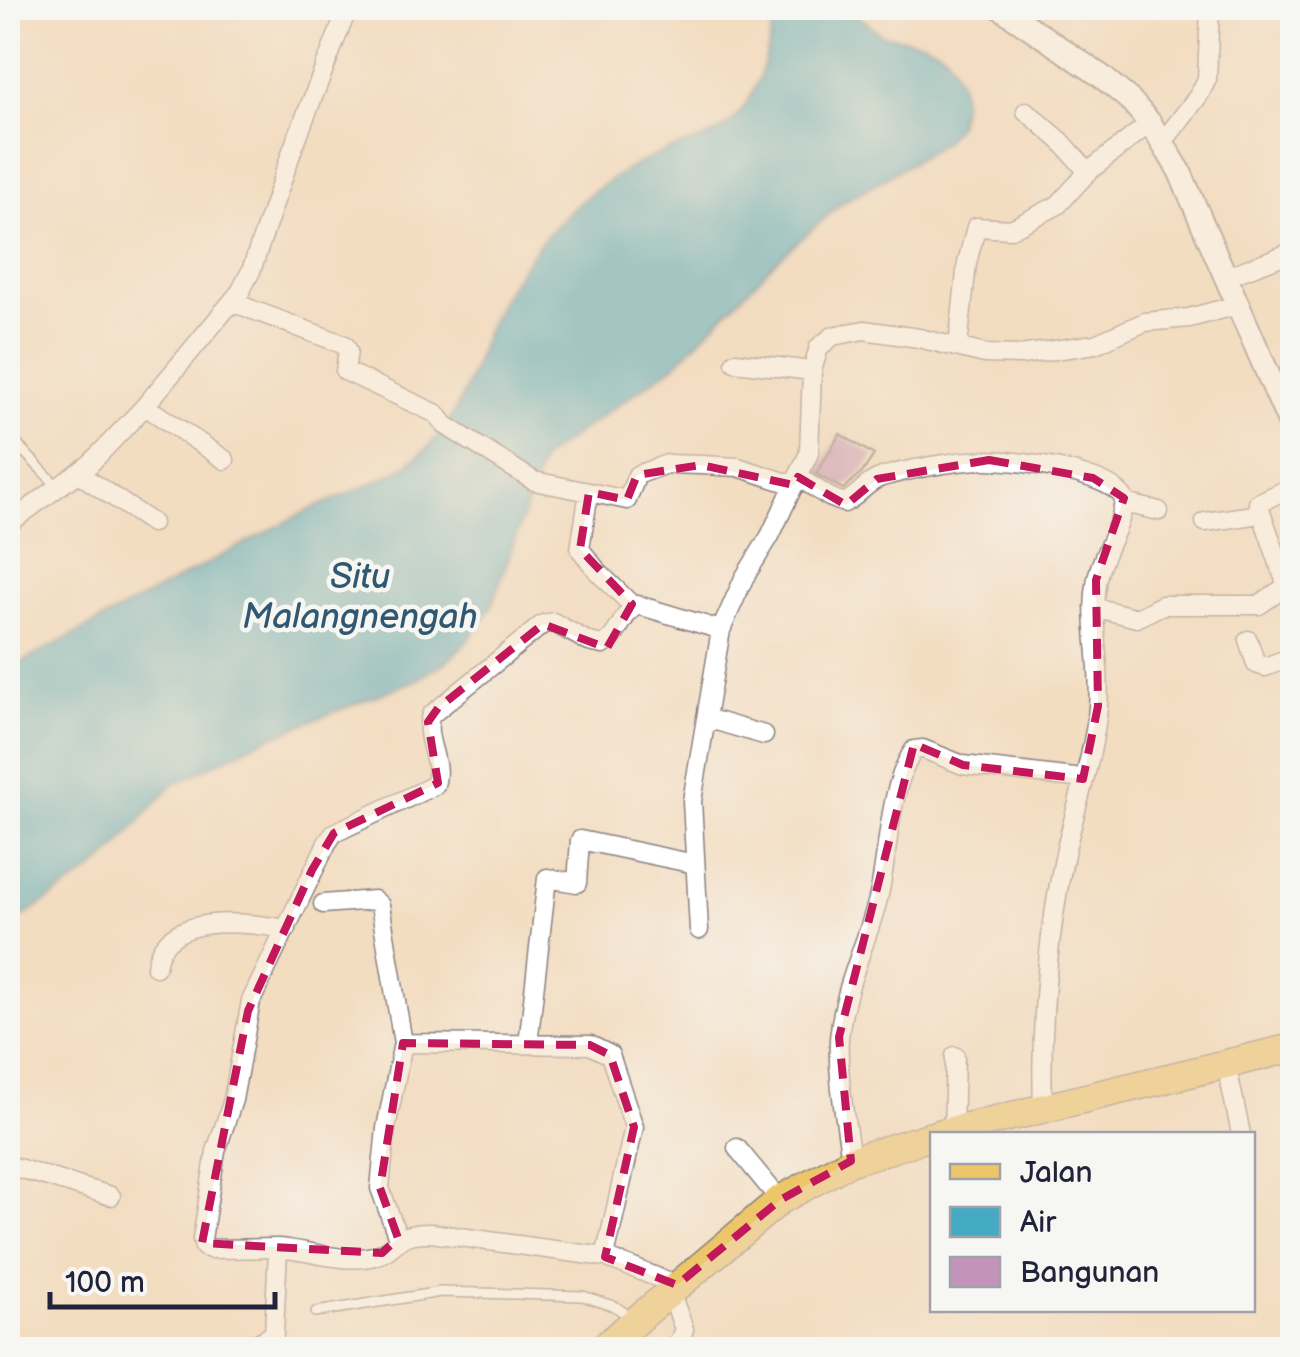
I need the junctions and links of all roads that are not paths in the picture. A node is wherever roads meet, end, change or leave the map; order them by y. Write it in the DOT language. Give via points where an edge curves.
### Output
graph roads {
  1 [pos="348,8"];
  2 [pos="1001,8"];
  3 [pos="1210,8"];
  4 [pos="1026,111"];
  5 [pos="1156,132"];
  6 [pos="1088,172"];
  7 [pos="1292,252"];
  8 [pos="1226,277"];
  9 [pos="232,302"];
  10 [pos="1238,305"];
  11 [pos="958,347"];
  12 [pos="735,362"];
  13 [pos="812,372"];
  14 [pos="1284,386"];
  15 [pos="144,406"];
  16 [pos="1292,429"];
  17 [pos="8,435"];
  18 [pos="225,460"];
  19 [pos="78,474"];
  20 [pos="796,481"];
  21 [pos="1292,487"];
  22 [pos="59,488"];
  23 [pos="588,492"];
  24 [pos="1124,502"];
  25 [pos="1159,511"];
  26 [pos="1260,514"];
  27 [pos="1205,522"];
  28 [pos="152,523"];
  29 [pos="8,524"];
  30 [pos="633,606"];
  31 [pos="1094,607"];
  32 [pos="721,630"];
  33 [pos="1248,640"];
  34 [pos="1292,656"];
  35 [pos="706,718"];
  36 [pos="764,735"];
  37 [pos="1083,778"];
  38 [pos="695,864"];
  39 [pos="323,904"];
  40 [pos="287,928"];
  41 [pos="698,930"];
  42 [pos="156,968"];
  43 [pos="404,1043"];
  44 [pos="528,1044"];
  45 [pos="1292,1048"];
  46 [pos="955,1056"];
  47 [pos="1226,1063"];
  48 [pos="1043,1107"];
  49 [pos="941,1132"];
  50 [pos="949,1132"];
  51 [pos="1242,1132"];
  52 [pos="930,1137"];
  53 [pos="737,1148"];
  54 [pos="852,1161"];
  55 [pos="8,1165"];
  56 [pos="111,1196"];
  57 [pos="780,1200"];
  58 [pos="398,1238"];
  59 [pos="278,1248"];
  60 [pos="605,1257"];
  61 [pos="673,1288"];
  62 [pos="316,1312"];
  63 [pos="635,1320"];
  64 [pos="676,1349"];
  65 [pos="215,1350"];
  66 [pos="601,1350"];
  1 -- 9 [label="street" via="251,271"];
  2 -- 5 [label="street" via="1101,76"];
  3 -- 5 [label="street" via="1206,79 1199,94"];
  4 -- 6 [label="street"];
  5 -- 6 [label="street"];
  5 -- 8 [label="street"];
  6 -- 11 [label="street" via="1066,199 1011,229 976,227"];
  7 -- 8 [label="street"];
  8 -- 10 [label="street"];
  9 -- 15 [label="street"];
  9 -- 23 [label="street" via="345,345 345,371 437,414 534,481"];
  10 -- 11 [label="street" via="1145,322 1095,344 1050,351 1002,356"];
  10 -- 14 [label="street"];
  11 -- 13 [label="street" via="884,331 845,332 819,347"];
  12 -- 13 [label="street"];
  13 -- 20 [label="street" via="812,439"];
  14 -- 16 [label="street"];
  15 -- 18 [label="street"];
  15 -- 19 [label="street"];
  17 -- 22 [label="lane"];
  19 -- 22 [label="street"];
  19 -- 28 [label="street"];
  20 -- 23 [label="street" via="738,468 668,464 637,475 627,500"];
  20 -- 24 [label="street" via="844,503 877,478 988,460 1093,478 1117,488"];
  20 -- 32 [label="street"];
  21 -- 26 [label="street" via="1261,500"];
  22 -- 29 [label="street"];
  23 -- 30 [label="street" via="580,549"];
  24 -- 25 [label="street"];
  24 -- 31 [label="street" via="1101,562"];
  26 -- 27 [label="street"];
  26 -- 31 [label="street" via="1287,586 1266,603 1162,605 1137,618"];
  30 -- 32 [label="street"];
  30 -- 40 [label="street" via="603,645 562,625 543,624 438,708 428,722 438,766 435,785 334,833"];
  31 -- 37 [label="street" via="1098,706"];
  32 -- 35 [label="street"];
  33 -- 34 [label="street" via="1256,664"];
  35 -- 36 [label="street"];
  35 -- 38 [label="street" via="692,801"];
  37 -- 48 [label="street" via="1065,853 1040,1034"];
  37 -- 54 [label="street" via="964,765 924,749 909,757 839,1036"];
  38 -- 41 [label="street"];
  38 -- 44 [label="street" via="580,840 577,883 546,878"];
  39 -- 43 [label="street" via="380,905"];
  40 -- 42 [label="street" via="216,925 178,932 162,948"];
  40 -- 59 [label="street" via="248,1011 202,1243 210,1250"];
  43 -- 44 [label="street"];
  43 -- 58 [label="street" via="380,1188"];
  44 -- 60 [label="street" via="598,1046 613,1063 634,1127"];
  45 -- 47 [label="main road"];
  46 -- 49 [label="street"];
  47 -- 48 [label="main road"];
  47 -- 51 [label="street"];
  48 -- 50 [label="main road"];
  52 -- 54 [label="main road"];
  53 -- 57 [label="street"];
  54 -- 57 [label="main road"];
  55 -- 56 [label="street"];
  57 -- 61 [label="main road"];
  58 -- 59 [label="street" via="368,1258"];
  58 -- 60 [label="street" via="432,1233"];
  59 -- 65 [label="street" via="274,1334"];
  60 -- 61 [label="street"];
  61 -- 63 [label="main road"];
  61 -- 64 [label="street" via="684,1329"];
  62 -- 63 [label="lane" via="441,1292 584,1296"];
  63 -- 66 [label="main road"];
}
